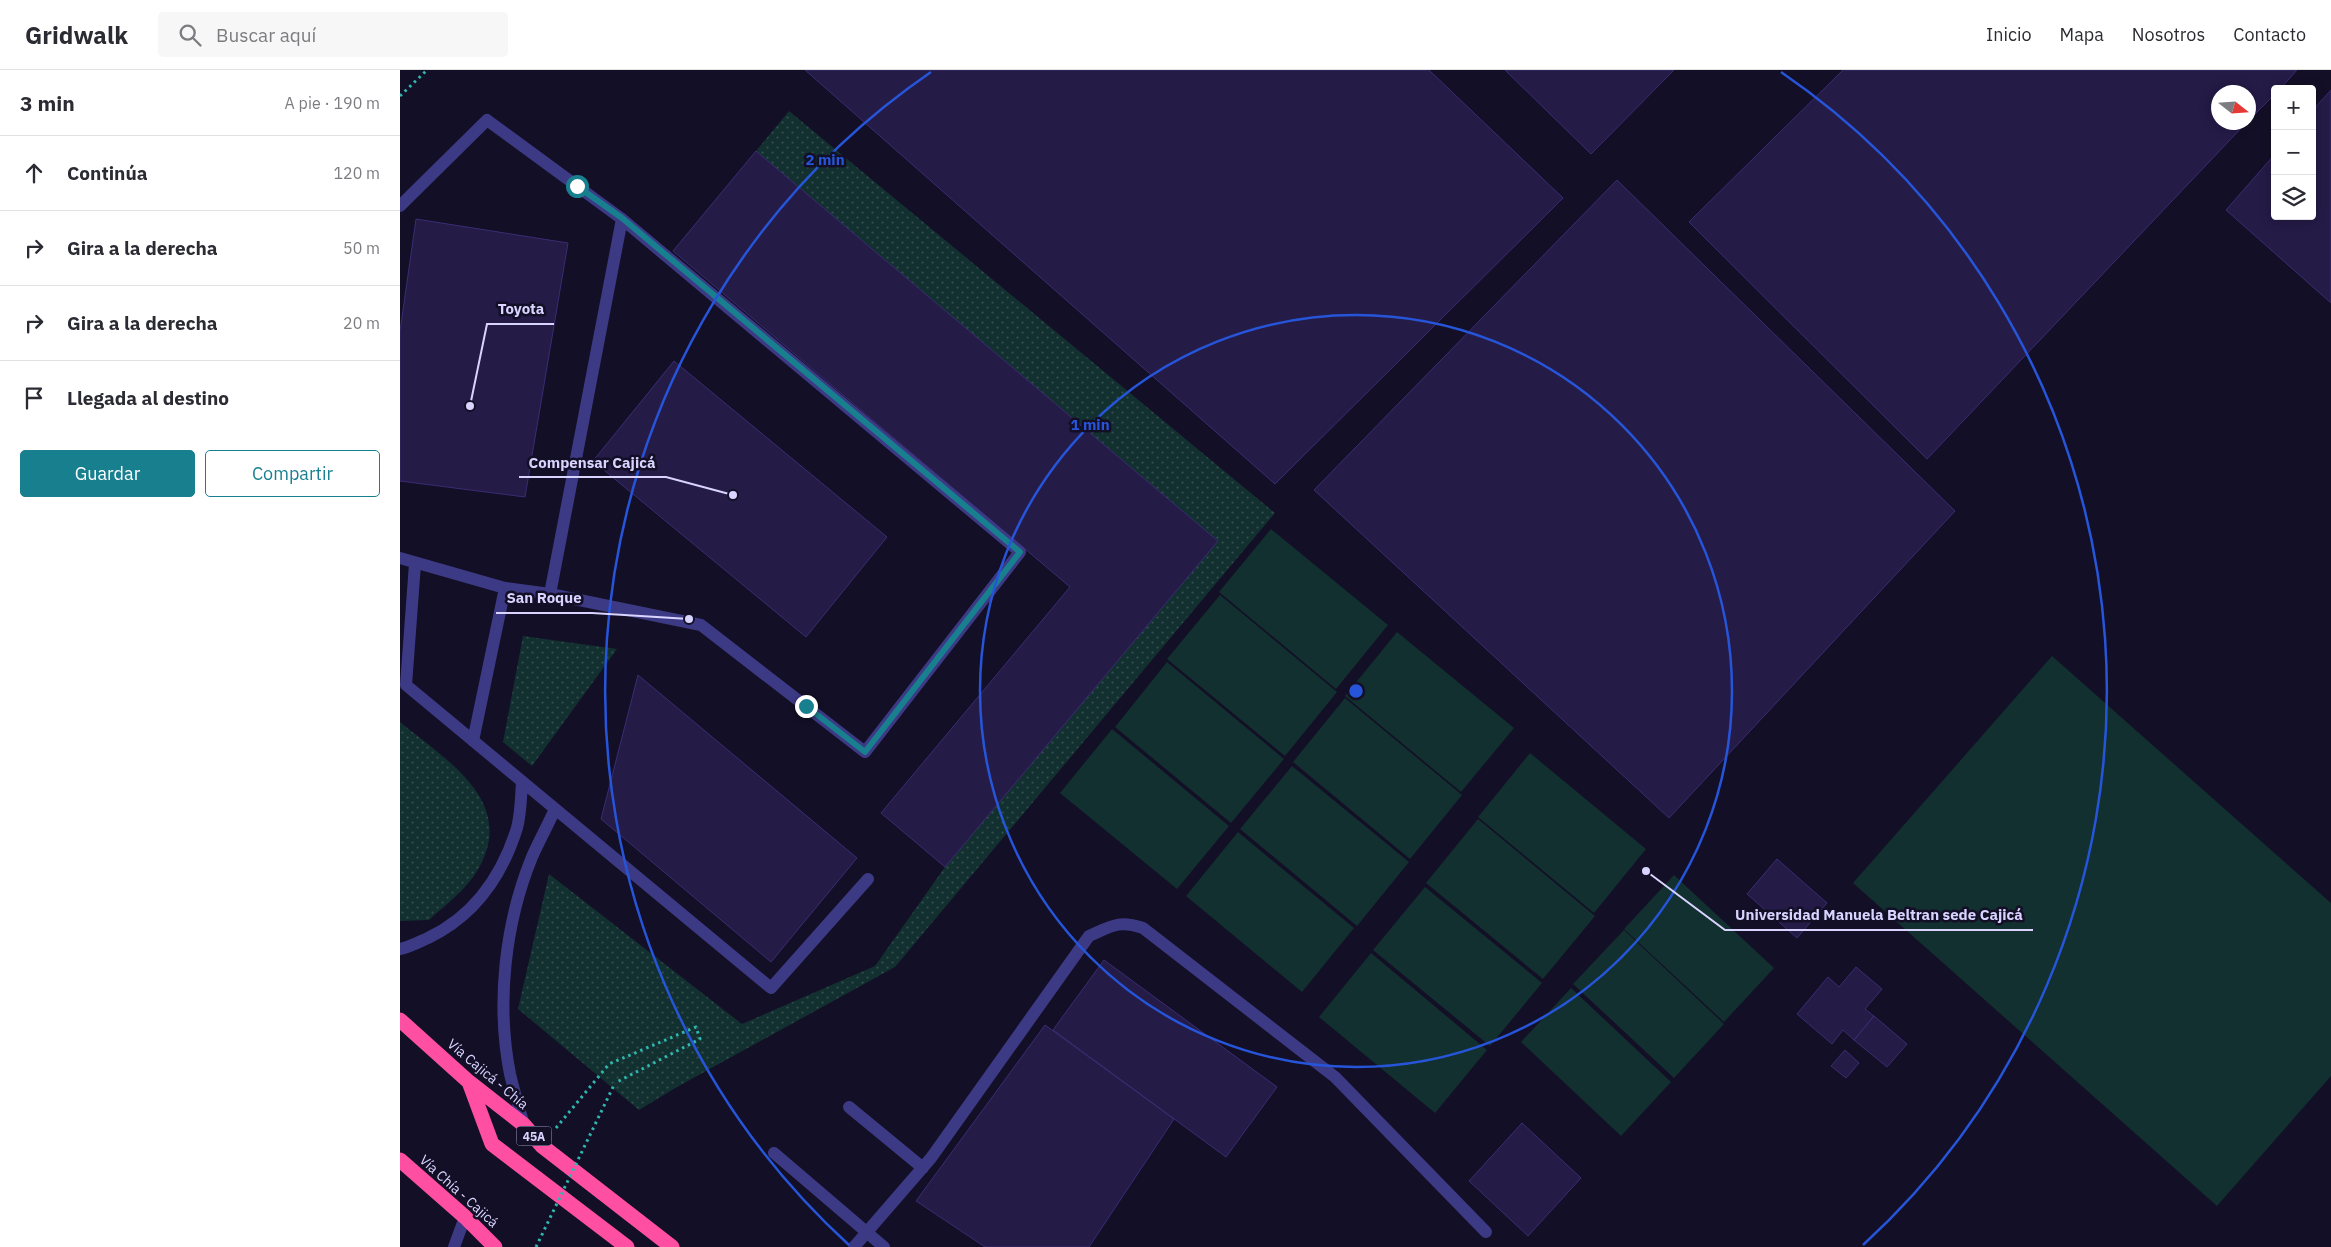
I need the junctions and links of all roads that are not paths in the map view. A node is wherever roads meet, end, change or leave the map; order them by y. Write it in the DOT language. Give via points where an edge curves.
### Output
graph roads {
  1 [pos="400,206"];
  2 [pos="622,218"];
  3 [pos="400,558"];
  4 [pos="415,564"];
  5 [pos="505,588"];
  6 [pos="550,594"];
  7 [pos="474,741"];
  8 [pos="522,782"];
  9 [pos="555,809"];
  10 [pos="868,879"];
  11 [pos="400,949"];
  12 [pos="400,1020"];
  13 [pos="469,1082"];
  14 [pos="849,1107"];
  15 [pos="524,1125"];
  16 [pos="774,1153"];
  17 [pos="400,1160"];
  18 [pos="923,1168"];
  19 [pos="465,1217"];
  20 [pos="1486,1232"];
  21 [pos="867,1233"];
  22 [pos="454,1247"];
  23 [pos="495,1247"];
  24 [pos="627,1247"];
  25 [pos="672,1247"];
  26 [pos="854,1247"];
  27 [pos="884,1247"];
  1 -- 2 [label="lane" via="487,120"];
  2 -- 6 [label="lane"];
  2 -- 6 [label="lane" via="1020,552 865,752 701,625"];
  3 -- 4 [label="lane"];
  4 -- 5 [label="lane"];
  4 -- 7 [label="lane" via="406,685"];
  5 -- 6 [label="lane"];
  5 -- 7 [label="lane"];
  7 -- 8 [label="lane"];
  8 -- 9 [label="lane"];
  8 -- 11 [label="lane" via="518,826 503,866 479,901 446,929"];
  9 -- 10 [label="lane" via="771,988"];
  9 -- 15 [label="lane" via="532,858 518,901 505,964 504,1018 510,1073"];
  12 -- 13 [label="highway, Vía Cajicá - Chía / 45A"];
  13 -- 15 [label="highway, Vía Cajicá - Chía / 45A"];
  13 -- 24 [label="highway" via="492,1144"];
  14 -- 18 [label="lane"];
  15 -- 25 [label="highway, Vía Cajicá - Chía / 45A" via="542,1146"];
  16 -- 21 [label="lane"];
  17 -- 19 [label="highway, Vía Chía - Cajicá"];
  18 -- 20 [label="lane" via="1089,936 1113,925 1128,923 1143,928 1334,1077"];
  18 -- 21 [label="lane"];
  19 -- 22 [label="lane"];
  19 -- 23 [label="highway, Vía Chía - Cajicá"];
  21 -- 26 [label="lane"];
  21 -- 27 [label="lane"];
}
